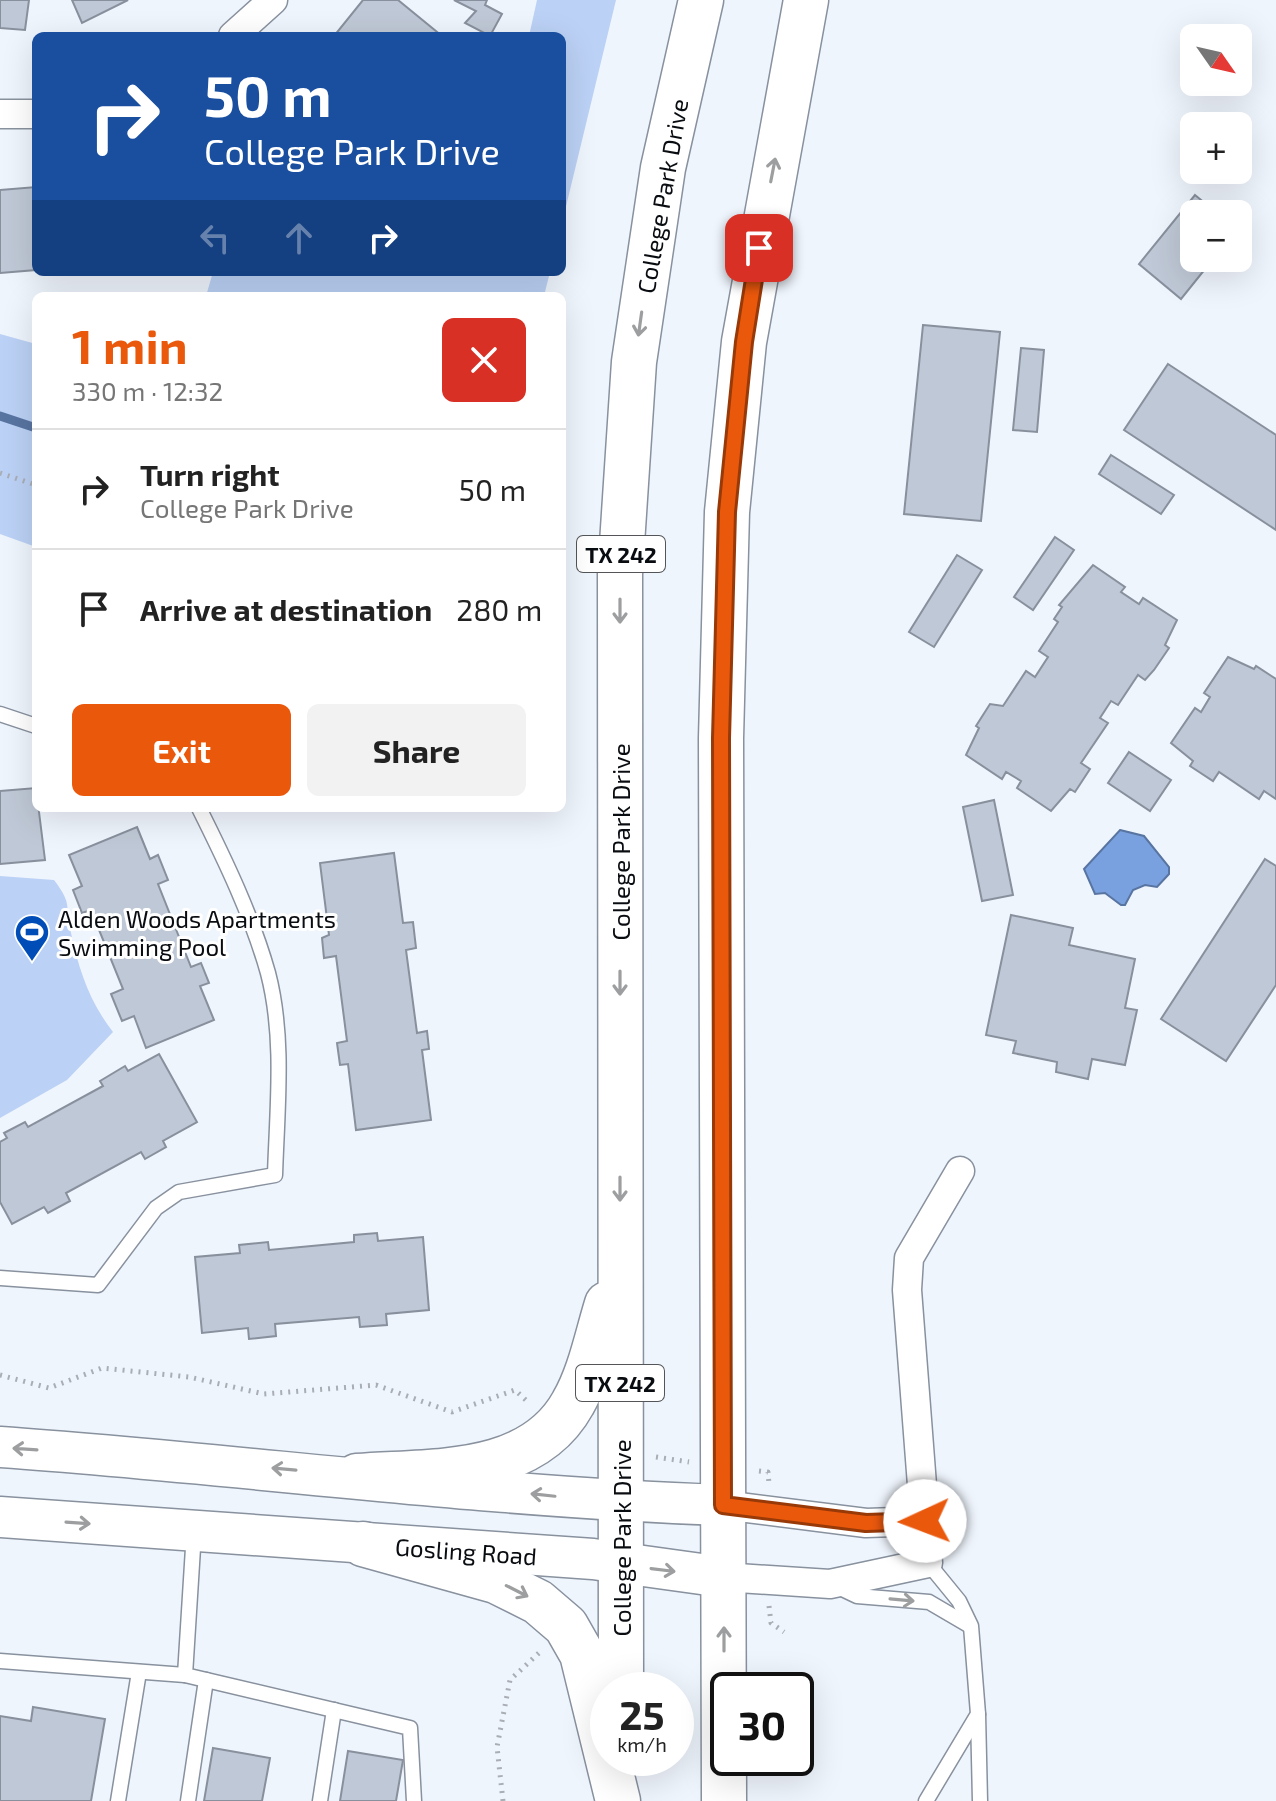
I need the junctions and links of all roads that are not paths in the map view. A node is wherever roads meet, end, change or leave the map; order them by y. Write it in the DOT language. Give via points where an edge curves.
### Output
graph roads {
  1 [pos="273,0"];
  2 [pos="701,0"];
  3 [pos="806,0"];
  4 [pos="237,32"];
  5 [pos="0,114"];
  6 [pos="32,114"];
  7 [pos="0,714"];
  8 [pos="32,725"];
  9 [pos="201,812"];
  10 [pos="960,1171"];
  11 [pos="620,1264"];
  12 [pos="0,1278"];
  13 [pos="0,1447"];
  14 [pos="357,1476"];
  15 [pos="621,1502"];
  16 [pos="723,1505"];
  17 [pos="0,1517"];
  18 [pos="925,1521"];
  19 [pos="194,1531"];
  20 [pos="363,1544"];
  21 [pos="928,1563"];
  22 [pos="621,1565"];
  23 [pos="723,1577"];
  24 [pos="830,1584"];
  25 [pos="971,1626"];
  26 [pos="0,1661"];
  27 [pos="139,1672"];
  28 [pos="621,1672"];
  29 [pos="185,1675"];
  30 [pos="206,1680"];
  31 [pos="334,1710"];
  32 [pos="978,1714"];
  33 [pos="621,1776"];
  34 [pos="118,1801"];
  35 [pos="188,1801"];
  36 [pos="320,1801"];
  37 [pos="414,1801"];
  38 [pos="620,1801"];
  39 [pos="724,1801"];
  40 [pos="926,1801"];
  41 [pos="980,1801"];
  1 -- 4 [label="street"];
  2 -- 11 [label="main road, College Park Drive / TX 242, one-way" via="663,168 634,362 620,574"];
  16 -- 3 [label="main road, one-way" via="721,738 727,512 744,342"];
  5 -- 6 [label="street"];
  7 -- 8 [label="lane"];
  9 -- 12 [label="lane" via="268,974 279,1050 275,1175 179,1192 156,1208 98,1285"];
  10 -- 18 [label="street" via="909,1258"];
  11 -- 14 [label="main road" via="574,1402 556,1428 525,1451 486,1466"];
  11 -- 15 [label="main road, College Park Drive / TX 242"];
  14 -- 13 [label="main road, one-way"];
  15 -- 14 [label="main road, one-way"];
  15 -- 16 [label="main road"];
  15 -- 22 [label="main road, College Park Drive / TX 242"];
  16 -- 18 [label="street" via="866,1523"];
  16 -- 23 [label="main road"];
  17 -- 19 [label="main road, Gosling Road, one-way"];
  18 -- 21 [label="street"];
  19 -- 20 [label="main road, Gosling Road"];
  19 -- 29 [label="lane"];
  20 -- 22 [label="main road, Gosling Road"];
  20 -- 38 [label="main road, one-way" via="496,1581 538,1602 566,1626 582,1654"];
  21 -- 24 [label="street, Gosling Road"];
  21 -- 25 [label="lane" via="959,1601"];
  22 -- 23 [label="main road, Gosling Road, one-way"];
  22 -- 28 [label="main road, College Park Drive / TX 242"];
  23 -- 24 [label="street, Gosling Road"];
  39 -- 23 [label="main road, one-way"];
  24 -- 25 [label="lane, one-way" via="857,1596 929,1602"];
  25 -- 32 [label="lane"];
  26 -- 27 [label="lane"];
  27 -- 29 [label="lane"];
  27 -- 34 [label="lane"];
  29 -- 30 [label="lane"];
  30 -- 31 [label="lane"];
  30 -- 35 [label="lane"];
  31 -- 36 [label="lane"];
  31 -- 37 [label="lane" via="410,1728"];
  32 -- 40 [label="lane"];
  32 -- 41 [label="lane"];
  33 -- 38 [label="main road"];
}
